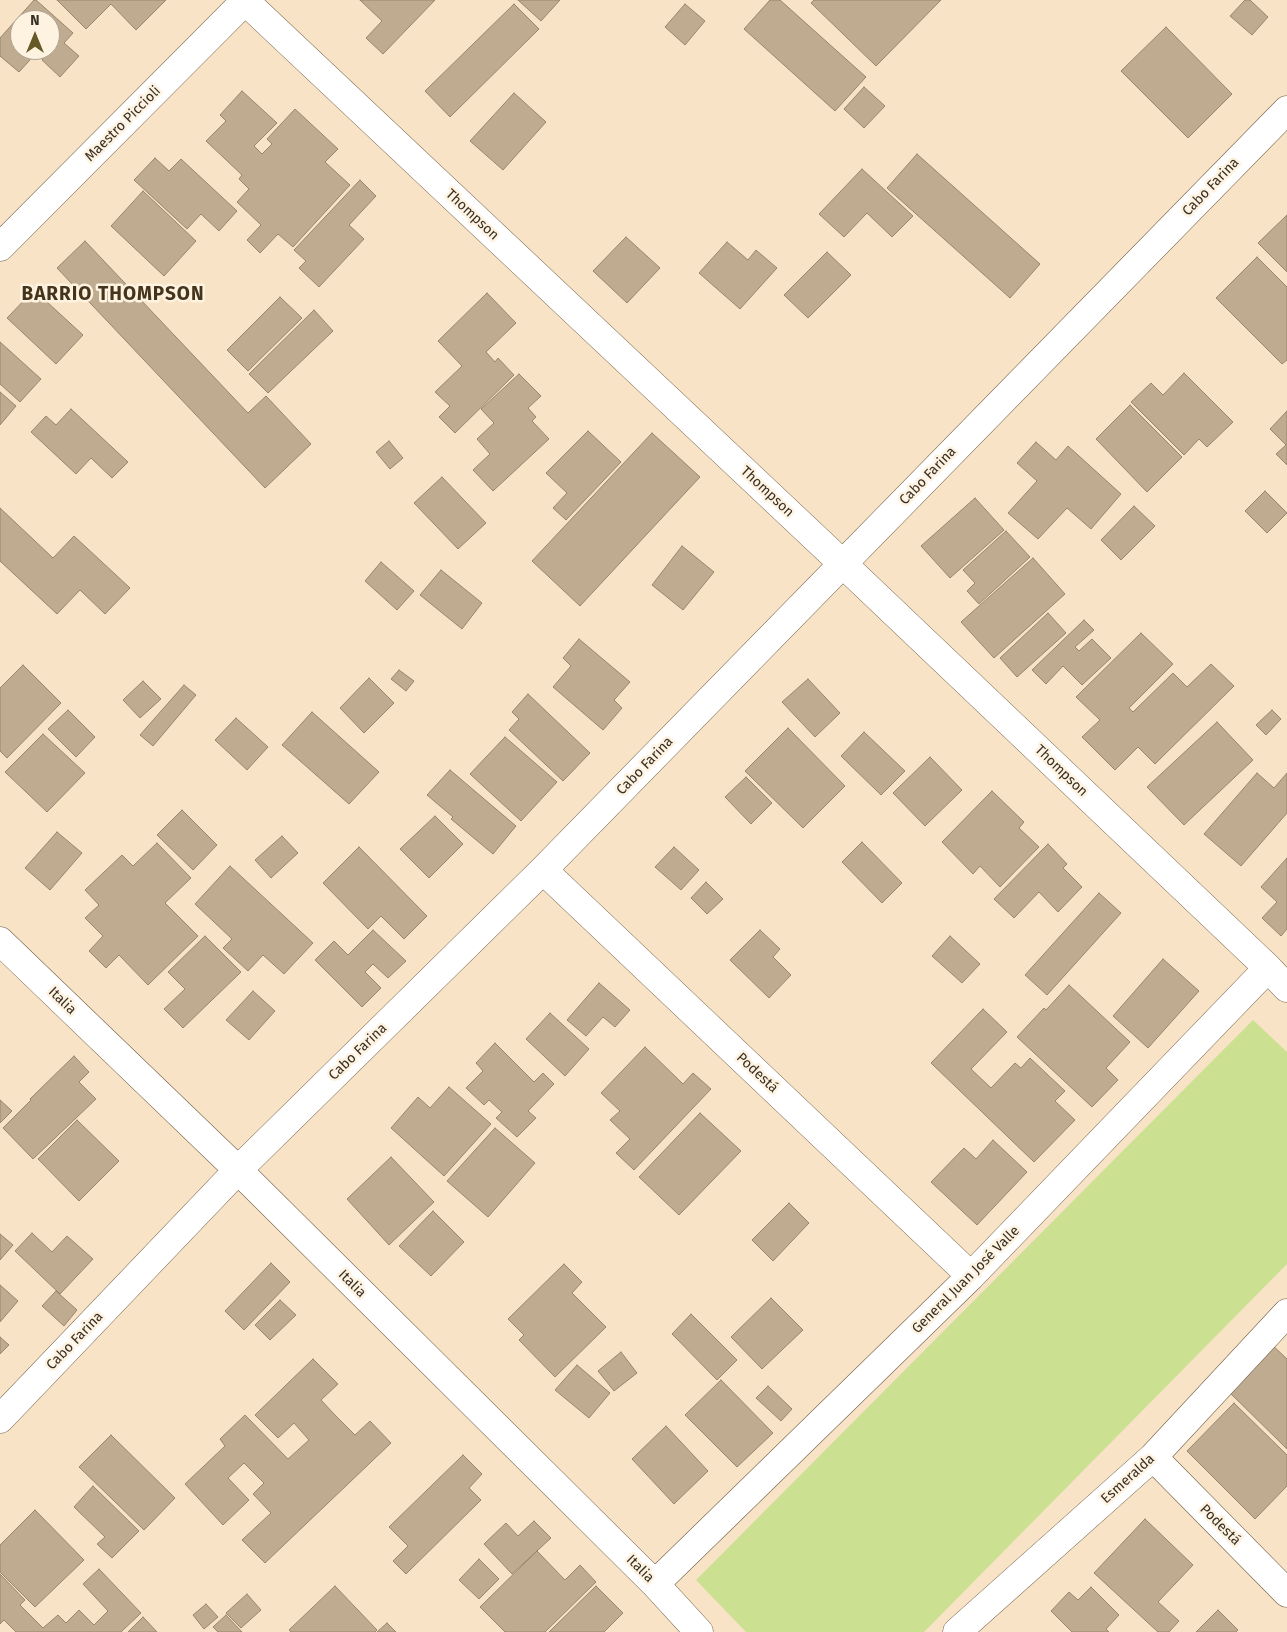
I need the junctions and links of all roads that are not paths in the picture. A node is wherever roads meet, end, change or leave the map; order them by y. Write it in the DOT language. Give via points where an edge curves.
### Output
graph roads {
  1 [pos="245,0"];
  2 [pos="1287,110"];
  3 [pos="0,247"];
  4 [pos="843,564"];
  5 [pos="543,870"];
  6 [pos="0,941"];
  7 [pos="1268,968"];
  8 [pos="1287,988"];
  9 [pos="238,1170"];
  10 [pos="971,1276"];
  11 [pos="1287,1313"];
  12 [pos="0,1419"];
  13 [pos="1153,1457"];
  14 [pos="655,1584"];
  15 [pos="1287,1593"];
  16 [pos="699,1632"];
  17 [pos="957,1632"];
  1 -- 3 [label="street, Maestro Piccioli"];
  1 -- 4 [label="street, Thompson"];
  2 -- 4 [label="street, Cabo Farina"];
  4 -- 5 [label="street, Cabo Farina"];
  4 -- 7 [label="street, Thompson"];
  5 -- 9 [label="street, Cabo Farina"];
  5 -- 10 [label="street, Podestá"];
  6 -- 9 [label="street, Italia"];
  7 -- 8 [label="street, Thompson"];
  7 -- 10 [label="street, General Juan José Valle"];
  9 -- 12 [label="street, Cabo Farina"];
  9 -- 14 [label="street, Italia"];
  10 -- 14 [label="street, General Juan José Valle"];
  11 -- 13 [label="street, Esmeralda"];
  13 -- 15 [label="street, Podestá"];
  13 -- 17 [label="street, Esmeralda"];
  14 -- 16 [label="street, Italia"];
}
